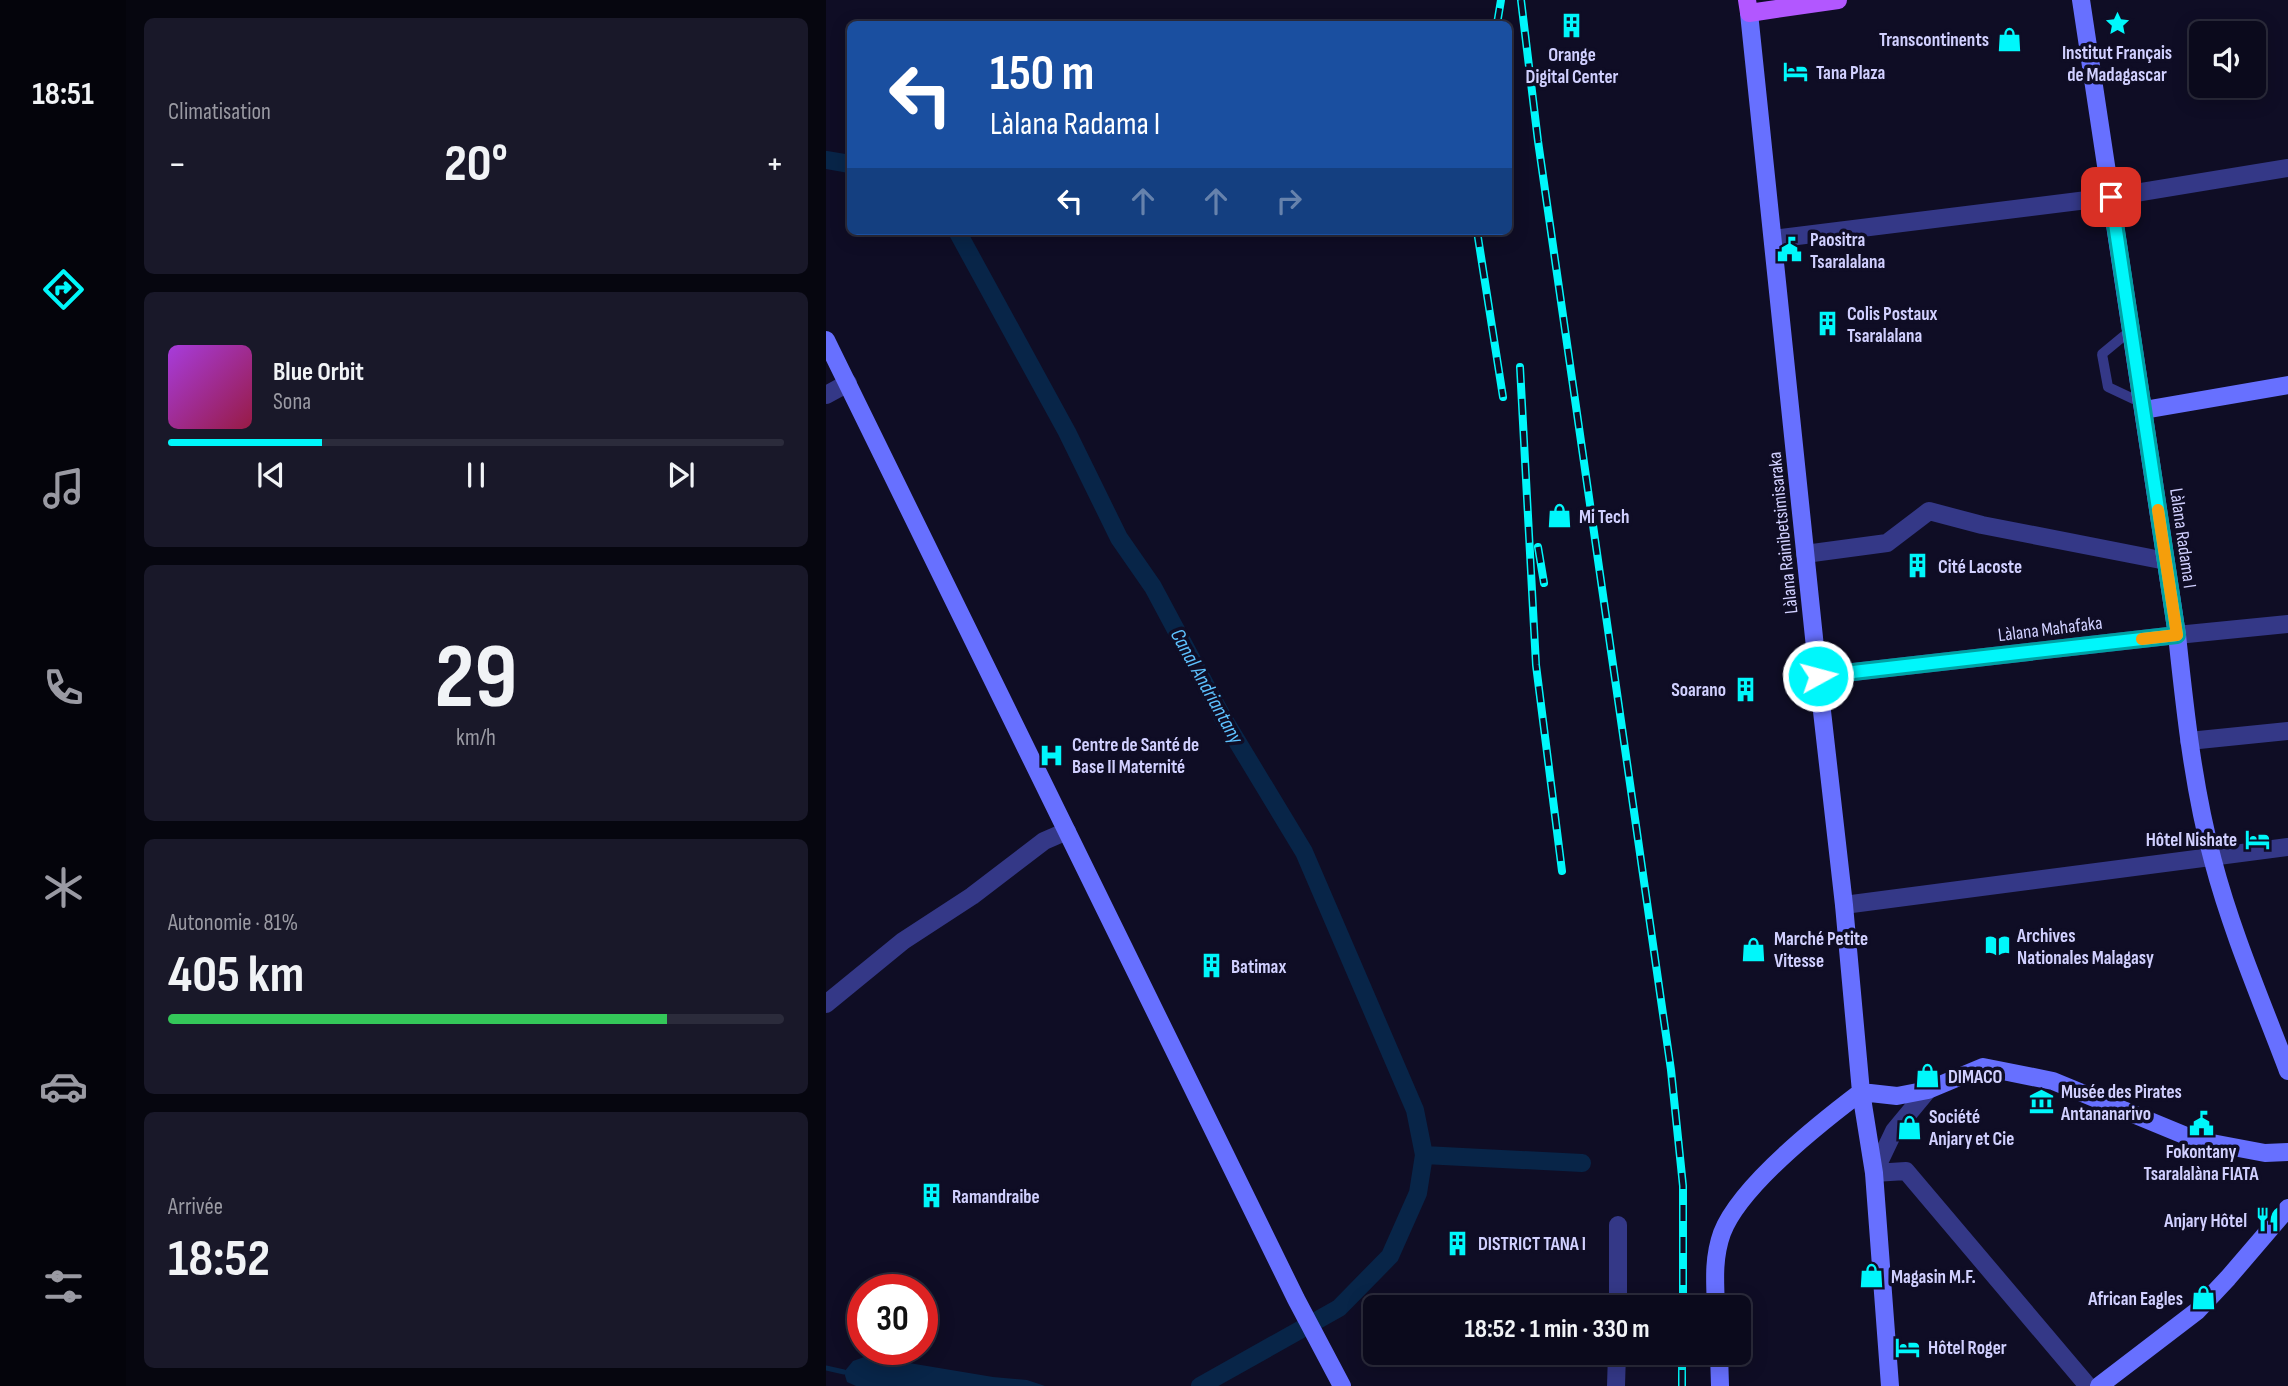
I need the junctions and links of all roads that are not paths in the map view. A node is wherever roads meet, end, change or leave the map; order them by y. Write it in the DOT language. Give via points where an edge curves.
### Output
graph roads {
  1 [pos="1838,0"];
  2 [pos="2081,0"];
  3 [pos="1748,7"];
  4 [pos="2288,168"];
  5 [pos="2111,197"];
  6 [pos="1773,239"];
  7 [pos="2131,330"];
  8 [pos="826,340"];
  9 [pos="848,383"];
  10 [pos="2288,385"];
  11 [pos="826,395"];
  12 [pos="2143,407"];
  13 [pos="1805,554"];
  14 [pos="2166,561"];
  15 [pos="2288,624"];
  16 [pos="2177,635"];
  17 [pos="1818,676"];
  18 [pos="2288,731"];
  19 [pos="2189,741"];
  20 [pos="1067,831"];
  21 [pos="2288,847"];
  22 [pos="2212,859"];
  23 [pos="1844,905"];
  24 [pos="826,1004"];
  25 [pos="2288,1071"];
  26 [pos="1928,1090"];
  27 [pos="1861,1092"];
  28 [pos="2288,1152"];
  29 [pos="1874,1173"];
  30 [pos="2288,1208"];
  31 [pos="1618,1225"];
  32 [pos="1618,1295"];
  33 [pos="1715,1295"];
  34 [pos="1617,1365"];
  35 [pos="1719,1365"];
  36 [pos="1342,1386"];
  37 [pos="1616,1386"];
  38 [pos="1720,1386"];
  39 [pos="1890,1386"];
  40 [pos="2088,1386"];
  41 [pos="2099,1386"];
  1 -- 3 [label="main road"];
  2 -- 5 [label="street, Làlana Radama I"];
  3 -- 6 [label="street, Làlana Rainibetsimisaraka"];
  4 -- 5 [label="street"];
  5 -- 6 [label="street"];
  5 -- 7 [label="street, Làlana Radama I"];
  6 -- 13 [label="street, Làlana Rainibetsimisaraka"];
  7 -- 12 [label="street, Làlana Radama I"];
  7 -- 12 [label="lane" via="2102,354 2108,387"];
  8 -- 9 [label="street"];
  9 -- 11 [label="street"];
  9 -- 20 [label="street"];
  10 -- 12 [label="street"];
  12 -- 14 [label="street, Làlana Radama I"];
  13 -- 14 [label="street" via="1887,543 1929,511"];
  13 -- 17 [label="street, Làlana Rainibetsimisaraka"];
  14 -- 16 [label="street, Làlana Radama I"];
  15 -- 16 [label="street, Làlana Mahafaka"];
  16 -- 17 [label="street, Làlana Mahafaka"];
  16 -- 19 [label="street, Làlana Radama I"];
  17 -- 23 [label="street, Làlana Rainibetsimisaraka"];
  18 -- 19 [label="street"];
  19 -- 22 [label="street, Làlana Radama I"];
  20 -- 24 [label="street" via="1044,841 903,941"];
  20 -- 36 [label="street"];
  21 -- 22 [label="street"];
  22 -- 23 [label="street"];
  22 -- 25 [label="street, Làlana Radama I"];
  23 -- 27 [label="street, Làlana Rainibetsimisaraka"];
  26 -- 27 [label="street" via="1897,1096"];
  26 -- 28 [label="street" via="1983,1067 2053,1082 2196,1140 2265,1153"];
  26 -- 29 [label="street" via="1894,1131"];
  27 -- 29 [label="street, Làlana Rainibetsimisaraka"];
  27 -- 33 [label="street" via="1745,1193 1722,1232 1714,1266"];
  29 -- 39 [label="street, Làlana Rainibetsimisaraka"];
  29 -- 40 [label="street" via="1906,1171"];
  30 -- 41 [label="street" via="2197,1311"];
  31 -- 32 [label="street"];
  34 -- 37 [label="street"];
  35 -- 38 [label="street"];
}
